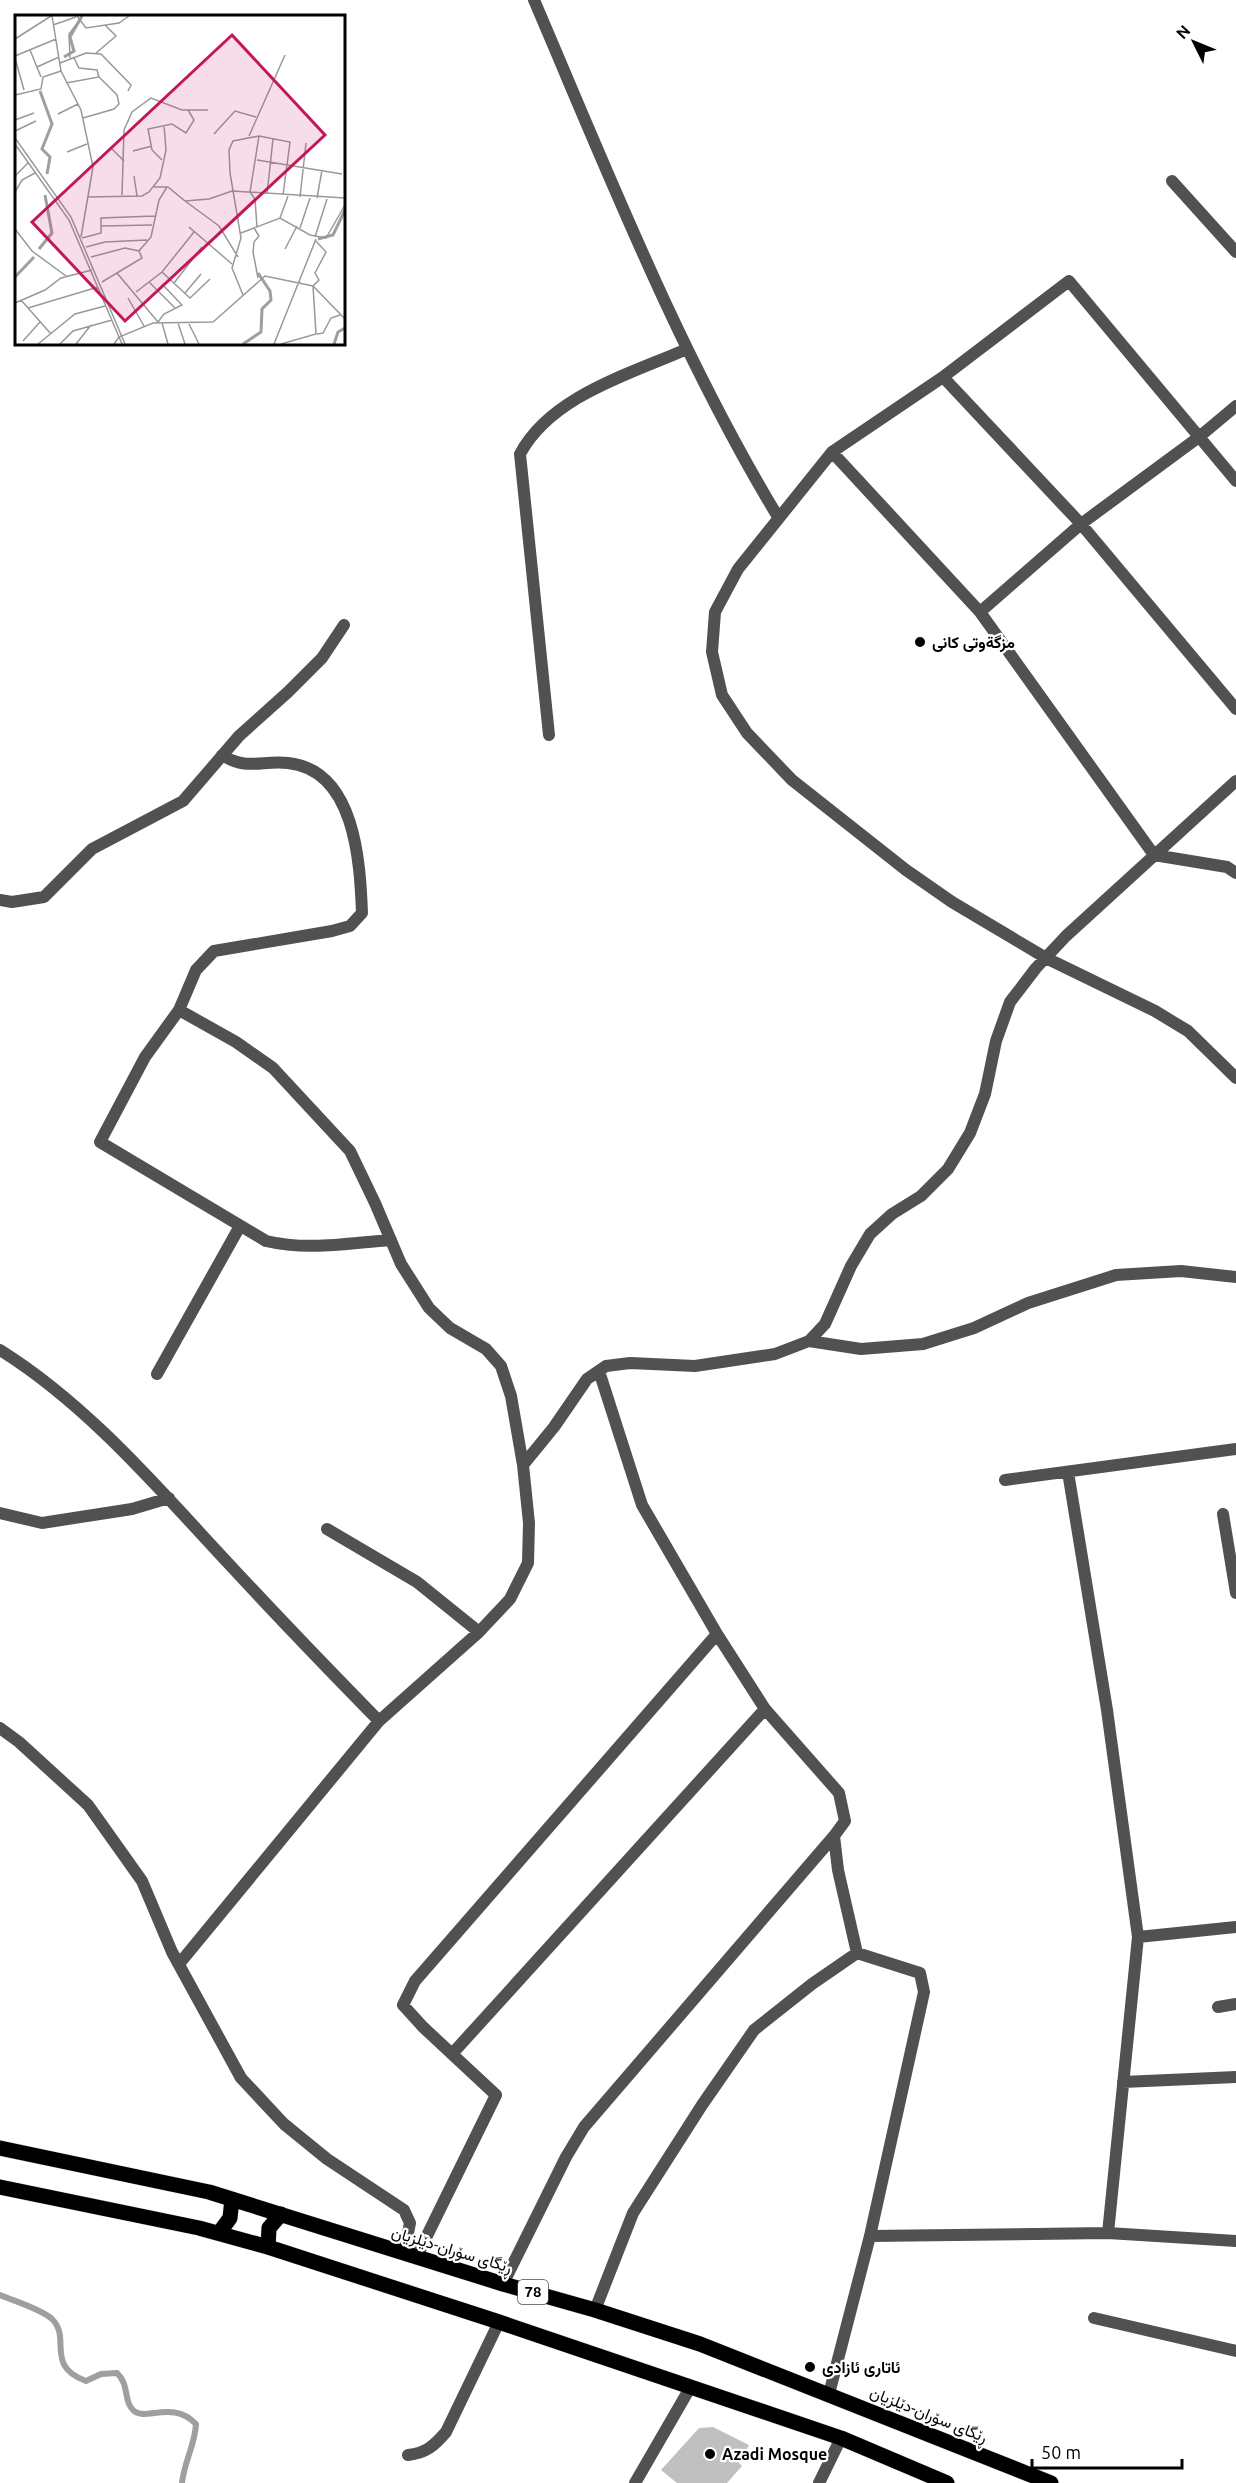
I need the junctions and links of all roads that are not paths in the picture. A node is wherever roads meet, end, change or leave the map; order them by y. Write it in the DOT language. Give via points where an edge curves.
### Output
graph roads {
  1 [pos="534,0"];
  2 [pos="1172,181"];
  3 [pos="1236,252"];
  4 [pos="687,349"];
  5 [pos="943,376"];
  6 [pos="1236,406"];
  7 [pos="1199,437"];
  8 [pos="832,452"];
  9 [pos="1236,481"];
  10 [pos="778,517"];
  11 [pos="1081,524"];
  12 [pos="980,612"];
  13 [pos="344,625"];
  14 [pos="1236,709"];
  15 [pos="549,735"];
  16 [pos="222,755"];
  17 [pos="1236,781"];
  18 [pos="1154,855"];
  19 [pos="1236,873"];
  20 [pos="0,900"];
  21 [pos="1046,958"];
  22 [pos="179,1010"];
  23 [pos="1236,1078"];
  24 [pos="240,1226"];
  25 [pos="391,1240"];
  26 [pos="1236,1277"];
  27 [pos="809,1341"];
  28 [pos="0,1350"];
  29 [pos="599,1371"];
  30 [pos="157,1374"];
  31 [pos="1236,1449"];
  32 [pos="523,1465"];
  33 [pos="1068,1472"];
  34 [pos="1005,1480"];
  35 [pos="169,1498"];
  36 [pos="0,1513"];
  37 [pos="1223,1514"];
  38 [pos="327,1529"];
  39 [pos="1236,1593"];
  40 [pos="479,1632"];
  41 [pos="717,1634"];
  42 [pos="765,1709"];
  43 [pos="379,1721"];
  44 [pos="0,1728"];
  45 [pos="834,1836"];
  46 [pos="1236,1927"];
  47 [pos="1138,1937"];
  48 [pos="857,1953"];
  49 [pos="179,1964"];
  50 [pos="1236,2004"];
  51 [pos="1218,2007"];
  52 [pos="452,2054"];
  53 [pos="1236,2077"];
  54 [pos="1124,2082"];
  55 [pos="0,2148"];
  56 [pos="0,2187"];
  57 [pos="232,2199"];
  58 [pos="281,2214"];
  59 [pos="219,2233"];
  60 [pos="1108,2233"];
  61 [pos="870,2236"];
  62 [pos="1236,2241"];
  63 [pos="268,2247"];
  64 [pos="410,2255"];
  65 [pos="503,2284"];
  66 [pos="595,2310"];
  67 [pos="1094,2318"];
  68 [pos="499,2322"];
  69 [pos="1236,2351"];
  70 [pos="690,2388"];
  71 [pos="829,2394"];
  72 [pos="841,2438"];
  73 [pos="408,2455"];
  74 [pos="635,2483"];
  75 [pos="819,2483"];
  76 [pos="947,2483"];
  77 [pos="1051,2483"];
  1 -- 4 [label="street"];
  2 -- 3 [label="street"];
  4 -- 10 [label="street" via="740,454"];
  4 -- 15 [label="street" via="573,399 542,426 520,454"];
  5 -- 7 [label="street" via="1069,281"];
  5 -- 8 [label="street"];
  5 -- 11 [label="street"];
  6 -- 7 [label="street"];
  7 -- 9 [label="street"];
  7 -- 11 [label="street"];
  8 -- 10 [label="street"];
  8 -- 12 [label="street"];
  10 -- 21 [label="street" via="738,569 715,612 712,652 722,695 747,734 792,780 906,870"];
  11 -- 12 [label="street"];
  11 -- 14 [label="street"];
  12 -- 18 [label="street"];
  13 -- 16 [label="street" via="322,658"];
  16 -- 20 [label="street" via="183,801 92,849 44,897"];
  16 -- 22 [label="street" via="236,764 288,763 314,769 328,781 346,808 360,875 362,913 350,926 332,931 214,951 196,970"];
  17 -- 18 [label="street"];
  18 -- 19 [label="street" via="1227,867"];
  18 -- 21 [label="street"];
  21 -- 23 [label="street" via="1188,1031"];
  21 -- 27 [label="street" via="1010,1002 996,1041 985,1094 970,1133 948,1169 921,1196 870,1234 825,1324"];
  22 -- 24 [label="street" via="145,1057 100,1143"];
  22 -- 25 [label="street" via="273,1068 350,1151"];
  24 -- 25 [label="street" via="266,1240 289,1246"];
  24 -- 30 [label="street"];
  25 -- 32 [label="street" via="429,1308 450,1328 486,1349 501,1365 511,1396"];
  26 -- 27 [label="street" via="1180,1270 1116,1275 1028,1303 974,1328 923,1344 861,1349"];
  27 -- 29 [label="street" via="775,1354 695,1366 630,1363 606,1366"];
  28 -- 35 [label="street" via="96,1425"];
  29 -- 32 [label="street" via="587,1379"];
  29 -- 41 [label="street" via="642,1504"];
  31 -- 33 [label="street"];
  32 -- 40 [label="street" via="529,1523 528,1563 510,1599"];
  33 -- 34 [label="street"];
  33 -- 47 [label="street" via="1107,1710"];
  35 -- 36 [label="street" via="132,1509 42,1523"];
  35 -- 43 [label="street"];
  37 -- 39 [label="street"];
  38 -- 40 [label="street" via="417,1582"];
  40 -- 43 [label="street"];
  41 -- 42 [label="street"];
  41 -- 52 [label="street" via="416,1981 403,2005"];
  42 -- 45 [label="street" via="839,1793 845,1821"];
  42 -- 52 [label="street"];
  43 -- 49 [label="street"];
  44 -- 49 [label="street" via="88,1805 142,1881"];
  45 -- 48 [label="street"];
  45 -- 65 [label="street" via="584,2127"];
  46 -- 47 [label="street"];
  47 -- 54 [label="street"];
  48 -- 61 [label="street" via="920,1973 924,1992"];
  48 -- 66 [label="street" via="754,2030 633,2213"];
  49 -- 64 [label="street" via="241,2078 284,2124 327,2159 404,2210 410,2223"];
  50 -- 51 [label="street"];
  52 -- 64 [label="street" via="496,2095"];
  53 -- 54 [label="street"];
  54 -- 60 [label="street"];
  55 -- 57 [label="main road, ڕێگای سۆران-دێلزیان / 78"];
  56 -- 59 [label="main road, 78"];
  57 -- 58 [label="main road, ڕێگای سۆران-دێلزیان / 78"];
  57 -- 59 [label="main road" via="230,2218"];
  58 -- 63 [label="main road" via="269,2228"];
  58 -- 64 [label="main road, ڕێگای سۆران-دێلزیان / 78"];
  59 -- 63 [label="main road, 78"];
  60 -- 61 [label="street"];
  60 -- 62 [label="street"];
  61 -- 71 [label="street"];
  63 -- 68 [label="main road, 78"];
  64 -- 65 [label="main road, ڕێگای سۆران-دێلزیان / 78"];
  65 -- 66 [label="main road, ڕێگای سۆران-دێلزیان / 78"];
  66 -- 71 [label="main road, ڕێگای سۆران-دێلزیان / 78" via="700,2344"];
  67 -- 69 [label="street"];
  68 -- 70 [label="main road, 78"];
  68 -- 73 [label="street" via="446,2432 435,2446"];
  70 -- 72 [label="main road, 78"];
  70 -- 74 [label="street"];
  71 -- 77 [label="main road, ڕێگای سۆران-دێلزیان / 78"];
  72 -- 75 [label="street"];
  72 -- 76 [label="main road, 78"];
}
